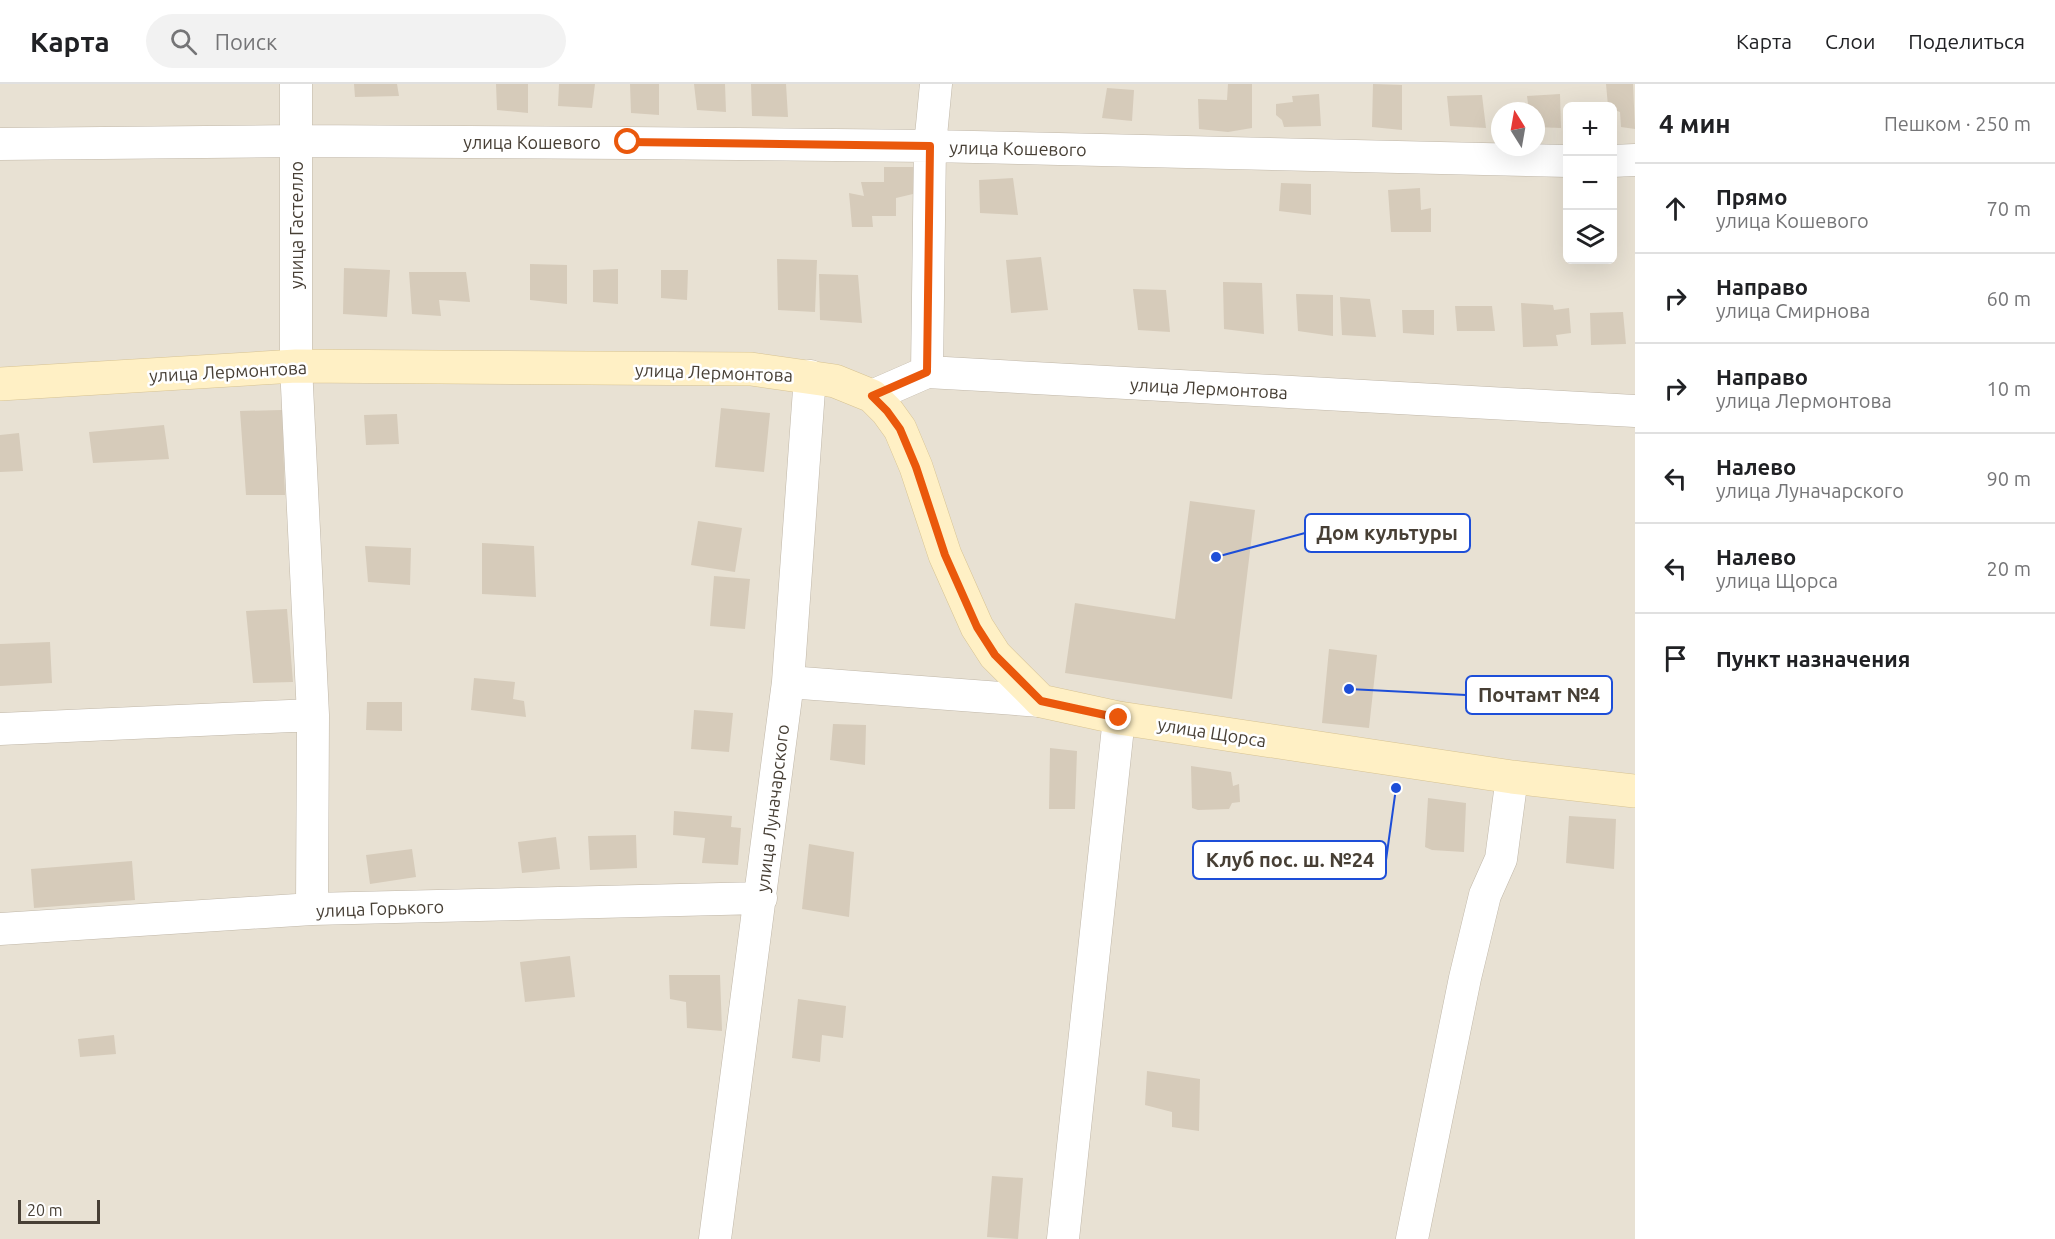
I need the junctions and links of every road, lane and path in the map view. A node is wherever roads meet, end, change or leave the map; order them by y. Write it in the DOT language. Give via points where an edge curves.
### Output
graph roads {
  1 [pos="296,84"];
  2 [pos="936,84"];
  3 [pos="296,141"];
  4 [pos="0,144"];
  5 [pos="930,146"];
  6 [pos="1635,160"];
  7 [pos="1563,161"];
  8 [pos="1617,161"];
  9 [pos="296,366"];
  10 [pos="927,372"];
  11 [pos="810,376"];
  12 [pos="0,384"];
  13 [pos="872,396"];
  14 [pos="1635,411"];
  15 [pos="788,682"];
  16 [pos="1041,701"];
  17 [pos="314,715"];
  18 [pos="1119,718"];
  19 [pos="0,729"];
  20 [pos="1512,777"];
  21 [pos="1635,791"];
  22 [pos="761,898"];
  23 [pos="312,909"];
  24 [pos="0,929"];
  25 [pos="715,1239"];
  26 [pos="1063,1239"];
  27 [pos="1412,1239"];
  1 -- 3 [label="street, улица Гастелло"];
  2 -- 5 [label="street"];
  3 -- 4 [label="street, улица Кошевого"];
  3 -- 5 [label="street, улица Кошевого"];
  3 -- 9 [label="street, улица Гастелло"];
  5 -- 7 [label="street, улица Кошевого"];
  5 -- 10 [label="street"];
  6 -- 8 [label="street"];
  9 -- 11 [label="street, улица Лермонтова" via="751,369"];
  9 -- 12 [label="street, улица Лермонтова"];
  9 -- 17 [label="street, улица Гастелло"];
  10 -- 13 [label="street, улица Лермонтова"];
  10 -- 14 [label="street, улица Лермонтова"];
  11 -- 13 [label="street, улица Лермонтова"];
  11 -- 15 [label="street, улица Луначарского"];
  13 -- 16 [label="street" via="900,429 945,555 977,627 995,655"];
  15 -- 16 [label="street, улица Щорса"];
  15 -- 22 [label="street, улица Луначарского"];
  16 -- 18 [label="street, улица Щорса"];
  17 -- 19 [label="street"];
  17 -- 23 [label="street, улица Гастелло"];
  18 -- 20 [label="street, улица Щорса"];
  18 -- 26 [label="street"];
  20 -- 21 [label="street, улица Щорса"];
  20 -- 27 [label="street" via="1501,859 1485,895 1465,978"];
  22 -- 23 [label="street, улица Горького"];
  22 -- 25 [label="street, улица Луначарского"];
  23 -- 24 [label="street, улица Горького"];
}
